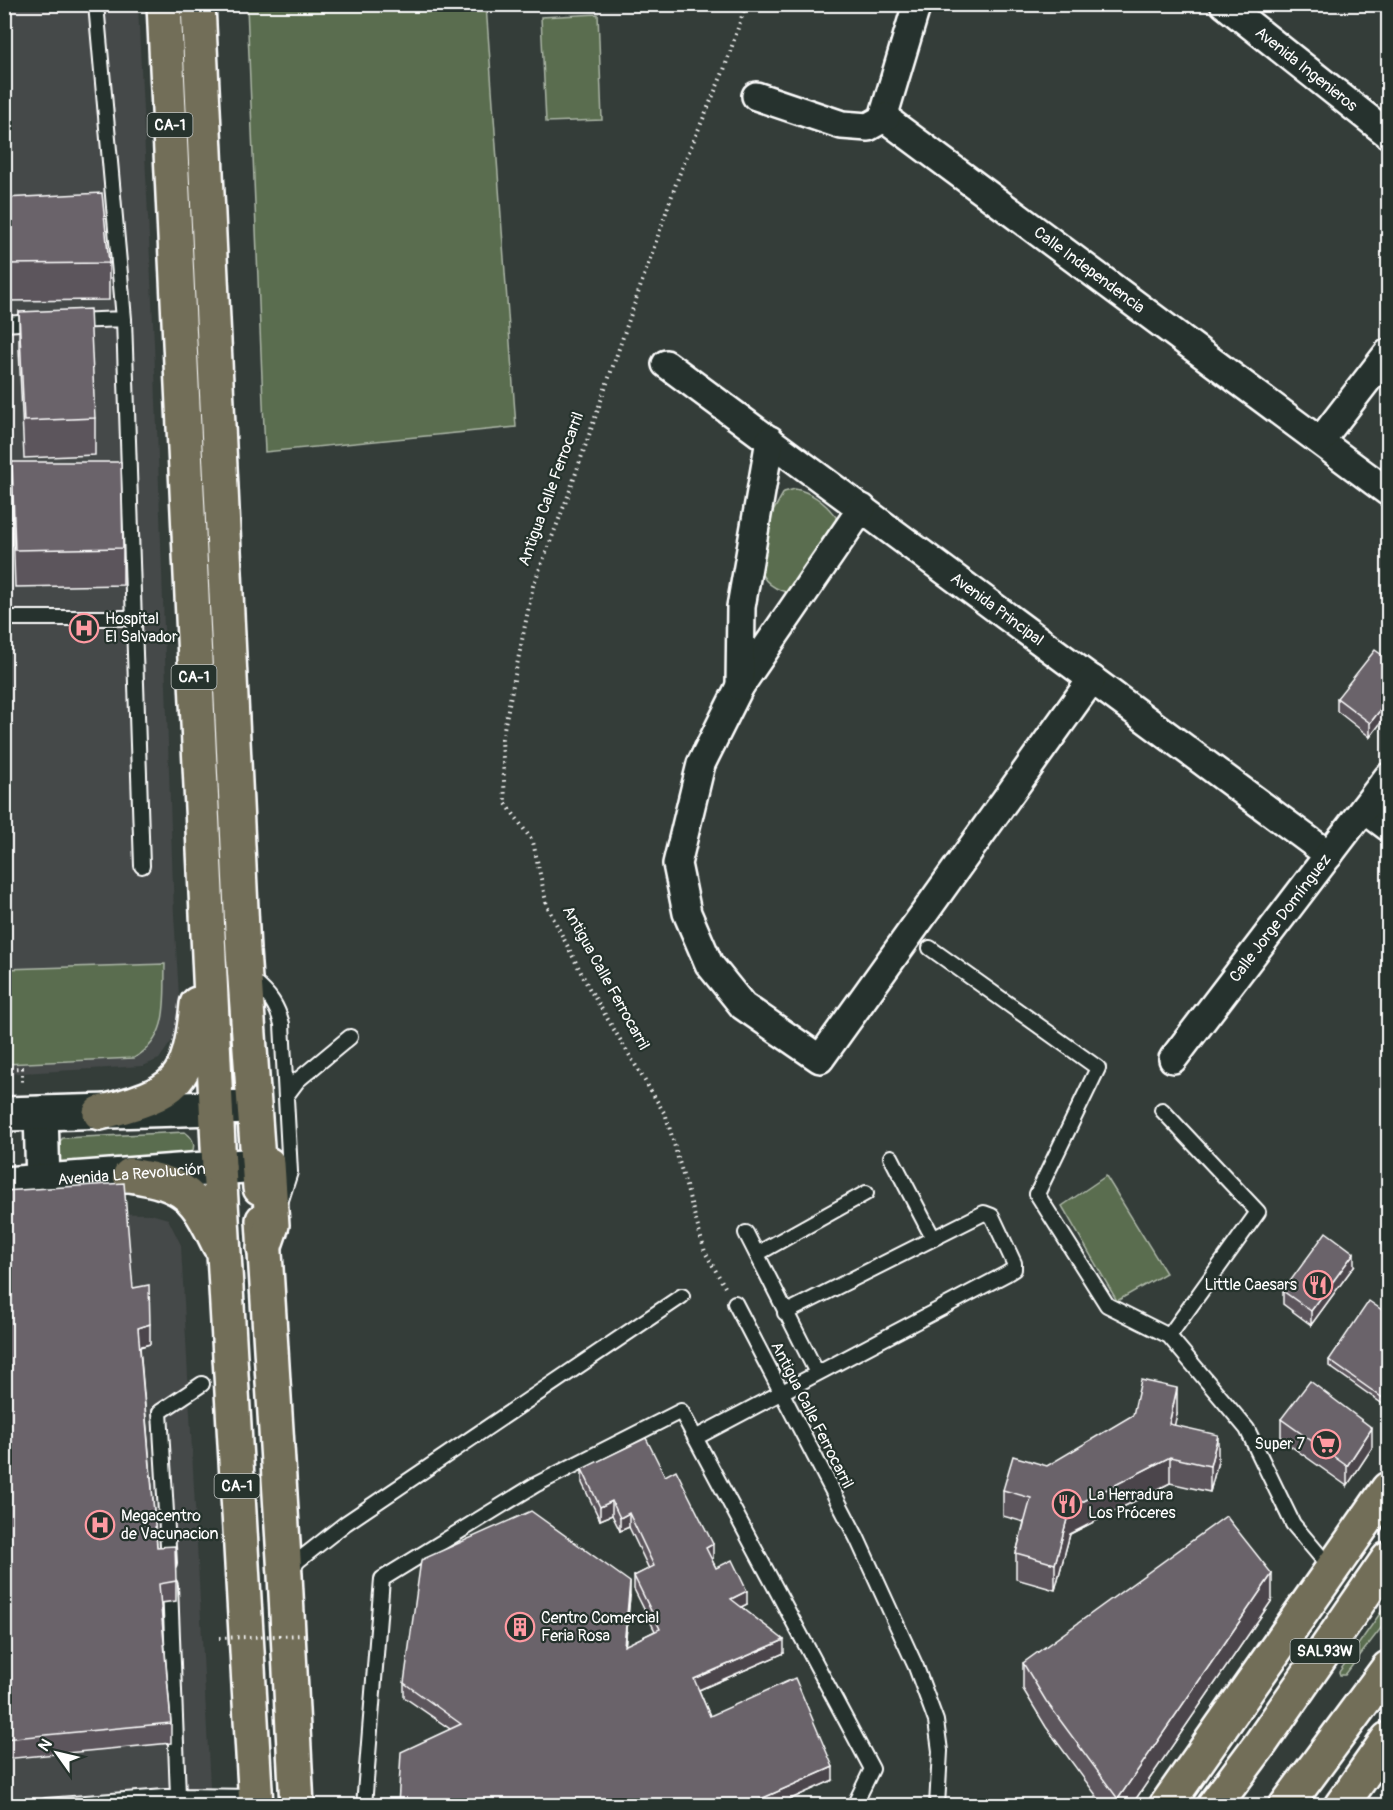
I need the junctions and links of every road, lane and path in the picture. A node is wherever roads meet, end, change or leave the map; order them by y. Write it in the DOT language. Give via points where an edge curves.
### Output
graph roads {
  1 [pos="96,4"];
  2 [pos="164,4"];
  3 [pos="198,4"];
  4 [pos="746,4"];
  5 [pos="917,4"];
  6 [pos="1224,4"];
  7 [pos="756,96"];
  8 [pos="886,117"];
  9 [pos="1389,134"];
  10 [pos="210,242"];
  11 [pos="176,246"];
  12 [pos="124,319"];
  13 [pos="4,324"];
  14 [pos="1389,353"];
  15 [pos="666,364"];
  16 [pos="770,440"];
  17 [pos="1321,440"];
  18 [pos="1389,492"];
  19 [pos="862,508"];
  20 [pos="228,608"];
  21 [pos="191,611"];
  22 [pos="4,618"];
  23 [pos="135,618"];
  24 [pos="1092,679"];
  25 [pos="740,686"];
  26 [pos="1389,777"];
  27 [pos="1364,809"];
  28 [pos="1389,827"];
  29 [pos="1329,855"];
  30 [pos="142,866"];
  31 [pos="206,921"];
  32 [pos="930,948"];
  33 [pos="243,951"];
  34 [pos="255,983"];
  35 [pos="350,1037"];
  36 [pos="1173,1059"];
  37 [pos="4,1068"];
  38 [pos="22,1086"];
  39 [pos="286,1096"];
  40 [pos="253,1107"];
  41 [pos="217,1108"];
  42 [pos="1162,1110"];
  43 [pos="41,1113"];
  44 [pos="100,1113"];
  45 [pos="4,1114"];
  46 [pos="891,1157"];
  47 [pos="219,1167"];
  48 [pos="130,1175"];
  49 [pos="43,1183"];
  50 [pos="4,1184"];
  51 [pos="263,1189"];
  52 [pos="866,1193"];
  53 [pos="746,1233"];
  54 [pos="933,1238"];
  55 [pos="223,1253"];
  56 [pos="757,1254"];
  57 [pos="682,1296"];
  58 [pos="735,1303"];
  59 [pos="785,1313"];
  60 [pos="1169,1336"];
  61 [pos="817,1373"];
  62 [pos="202,1384"];
  63 [pos="781,1392"];
  64 [pos="695,1438"];
  65 [pos="1389,1489"];
  66 [pos="1389,1507"];
  67 [pos="1389,1559"];
  68 [pos="1331,1569"];
  69 [pos="285,1575"];
  70 [pos="1302,1613"];
  71 [pos="306,1635"];
  72 [pos="219,1638"];
  73 [pos="1389,1668"];
  74 [pos="1389,1739"];
  75 [pos="178,1796"];
  76 [pos="256,1802"];
  77 [pos="46,1806"];
  78 [pos="297,1806"];
  79 [pos="364,1806"];
  80 [pos="854,1806"];
  81 [pos="937,1806"];
  82 [pos="1166,1806"];
  83 [pos="1214,1806"];
  84 [pos="1286,1806"];
  85 [pos="1341,1806"];
  1 -- 12 [label="lane"];
  2 -- 11 [label="main road, CA-1"];
  3 -- 10 [label="main road, CA-1"];
  4 -- 58 [label="path, Antigua Calle Ferrocarril" via="724,70 680,175 533,586 502,739 505,802 532,842 547,906 589,988 666,1116 705,1252"];
  5 -- 8 [label="street"];
  6 -- 9 [label="street, Avenida Ingenieros"];
  7 -- 8 [label="street" via="842,125 868,127"];
  8 -- 17 [label="street, Calle Independencia"];
  10 -- 11 [label="main road"];
  10 -- 20 [label="main road, CA-1"];
  11 -- 21 [label="main road, CA-1"];
  12 -- 13 [label="lane"];
  12 -- 23 [label="lane"];
  14 -- 17 [label="street"];
  15 -- 16 [label="street, Avenida Principal"];
  16 -- 19 [label="street, Avenida Principal"];
  16 -- 25 [label="street" via="741,607"];
  17 -- 18 [label="street, Calle Independencia"];
  19 -- 24 [label="street, Avenida Principal"];
  19 -- 25 [label="street"];
  20 -- 21 [label="main road"];
  20 -- 33 [label="main road, CA-1"];
  21 -- 31 [label="main road, CA-1"];
  22 -- 23 [label="lane"];
  23 -- 30 [label="lane"];
  24 -- 25 [label="street" via="820,1059 743,1006 709,964 687,914 677,864 701,764"];
  24 -- 29 [label="street, Avenida Principal"];
  26 -- 27 [label="street, Calle Jorge Domínguez"];
  27 -- 28 [label="street"];
  27 -- 29 [label="street, Calle Jorge Domínguez"];
  29 -- 36 [label="street, Calle Jorge Domínguez"];
  31 -- 41 [label="main road, CA-1"];
  31 -- 44 [label="main road" via="194,1035 183,1072 175,1082 150,1097"];
  32 -- 60 [label="lane" via="1098,1068 1037,1194 1107,1305"];
  33 -- 34 [label="main road"];
  33 -- 40 [label="main road, CA-1"];
  34 -- 39 [label="lane" via="269,994 278,1009"];
  34 -- 51 [label="main road"];
  35 -- 39 [label="lane" via="298,1080"];
  37 -- 38 [label="path" via="22,1068"];
  39 -- 51 [label="lane" via="290,1172 285,1196"];
  40 -- 41 [label="main road"];
  40 -- 51 [label="main road, CA-1"];
  41 -- 44 [label="main road"];
  41 -- 47 [label="main road, CA-1"];
  42 -- 60 [label="lane" via="1258,1212"];
  43 -- 44 [label="main road"];
  43 -- 45 [label="main road"];
  43 -- 49 [label="main road"];
  46 -- 54 [label="lane"];
  47 -- 48 [label="main road, Avenida La Revolución"];
  47 -- 51 [label="main road, Avenida La Revolución"];
  47 -- 55 [label="main road, CA-1"];
  48 -- 49 [label="main road, Avenida La Revolución"];
  48 -- 55 [label="main road" via="163,1181 186,1193 203,1213"];
  49 -- 50 [label="main road, Avenida La Revolución"];
  51 -- 69 [label="main road, CA-1"];
  52 -- 56 [label="lane"];
  53 -- 56 [label="lane"];
  54 -- 59 [label="lane"];
  54 -- 61 [label="lane" via="987,1213 1012,1256 1014,1269"];
  55 -- 76 [label="main road, CA-1"];
  56 -- 59 [label="lane"];
  57 -- 69 [label="lane" via="346,1523"];
  58 -- 63 [label="lane, Antigua Calle Ferrocarril"];
  59 -- 61 [label="lane"];
  60 -- 68 [label="lane" via="1247,1429 1293,1524"];
  61 -- 63 [label="lane"];
  62 -- 75 [label="lane" via="160,1412 176,1683"];
  63 -- 64 [label="lane"];
  63 -- 81 [label="lane, Antigua Calle Ferrocarril" via="857,1538 916,1667 936,1721 940,1751"];
  64 -- 79 [label="lane" via="681,1411 535,1485 382,1579"];
  64 -- 80 [label="lane" via="872,1769"];
  65 -- 68 [label="main road"];
  66 -- 70 [label="main road"];
  67 -- 83 [label="main road, SAL93W"];
  68 -- 70 [label="main road"];
  69 -- 78 [label="main road, CA-1"];
  70 -- 82 [label="main road"];
  71 -- 72 [label="path, bridge"];
  73 -- 84 [label="main road"];
  74 -- 85 [label="main road"];
  75 -- 76 [label="lane"];
  75 -- 77 [label="lane"];
}
